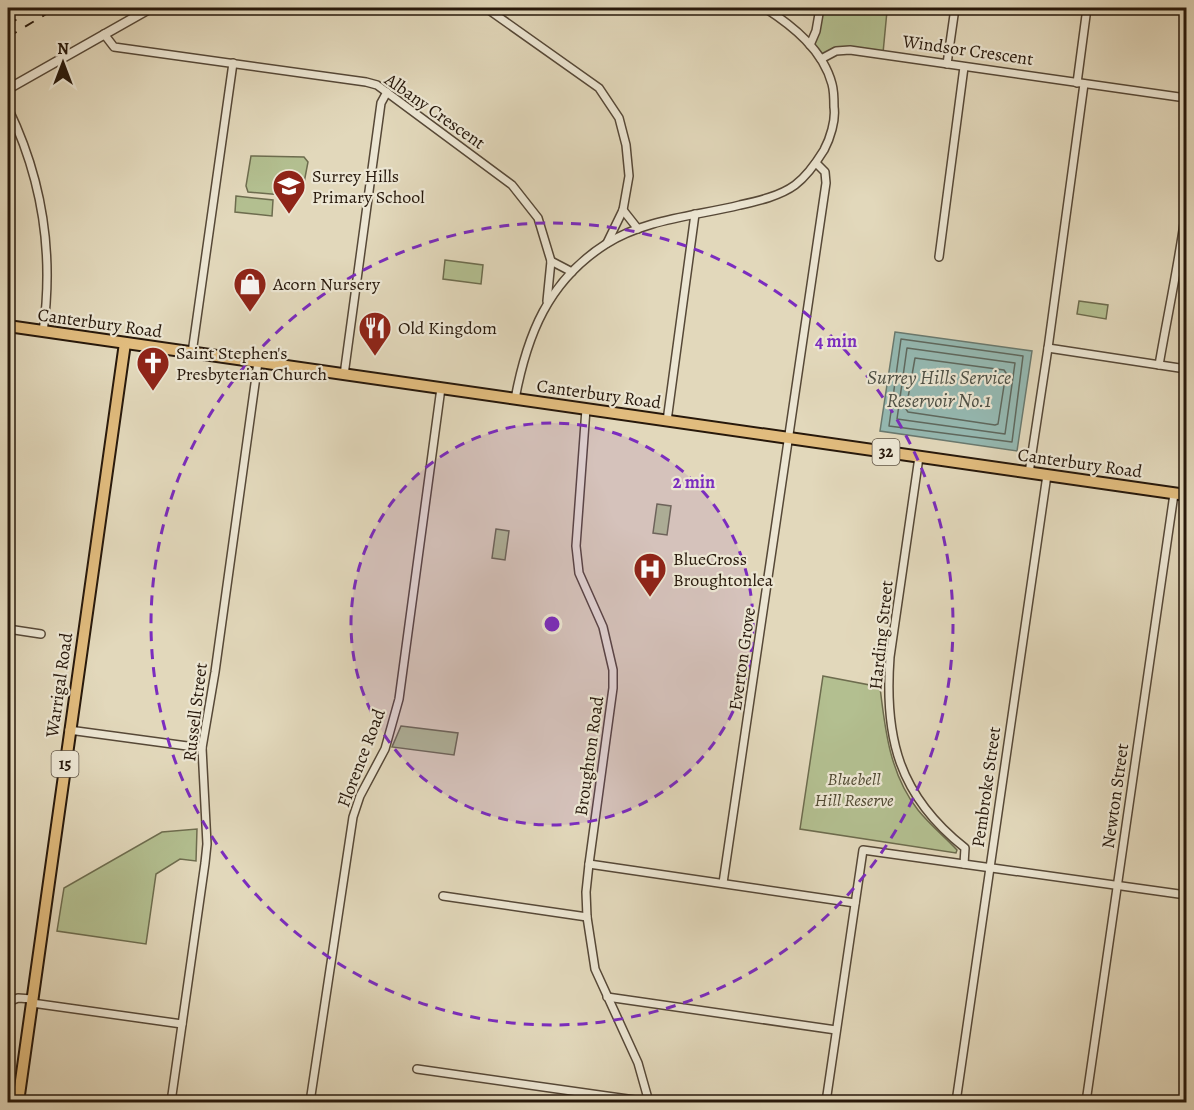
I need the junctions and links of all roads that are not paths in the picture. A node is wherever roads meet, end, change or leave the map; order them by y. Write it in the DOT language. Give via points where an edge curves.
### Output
graph roads {
  1 [pos="151,8"];
  2 [pos="486,8"];
  3 [pos="765,8"];
  4 [pos="820,8"];
  5 [pos="955,8"];
  6 [pos="1087,8"];
  7 [pos="104,34"];
  8 [pos="810,45"];
  9 [pos="821,59"];
  10 [pos="233,63"];
  11 [pos="947,64"];
  12 [pos="964,67"];
  13 [pos="1080,83"];
  14 [pos="8,89"];
  15 [pos="387,92"];
  16 [pos="1186,98"];
  17 [pos="8,108"];
  18 [pos="816,163"];
  19 [pos="622,210"];
  20 [pos="1186,210"];
  21 [pos="695,214"];
  22 [pos="638,229"];
  23 [pos="607,243"];
  24 [pos="939,257"];
  25 [pos="551,261"];
  26 [pos="572,272"];
  27 [pos="547,304"];
  28 [pos="8,326"];
  29 [pos="43,332"];
  30 [pos="125,343"];
  31 [pos="1048,348"];
  32 [pos="192,353"];
  33 [pos="258,362"];
  34 [pos="1159,365"];
  35 [pos="1186,369"];
  36 [pos="344,375"];
  37 [pos="441,388"];
  38 [pos="515,399"];
  39 [pos="586,409"];
  40 [pos="667,421"];
  41 [pos="789,438"];
  42 [pos="919,457"];
  43 [pos="1029,473"];
  44 [pos="1047,475"];
  45 [pos="1174,494"];
  46 [pos="1186,495"];
  47 [pos="8,629"];
  48 [pos="41,634"];
  49 [pos="69,730"];
  50 [pos="202,748"];
  51 [pos="589,864"];
  52 [pos="964,864"];
  53 [pos="990,867"];
  54 [pos="723,884"];
  55 [pos="1118,885"];
  56 [pos="1186,895"];
  57 [pos="443,896"];
  58 [pos="855,903"];
  59 [pos="587,917"];
  60 [pos="607,997"];
  61 [pos="32,1001"];
  62 [pos="8,1002"];
  63 [pos="182,1024"];
  64 [pos="836,1030"];
  65 [pos="417,1070"];
  66 [pos="18,1102"];
  67 [pos="171,1102"];
  68 [pos="310,1102"];
  69 [pos="649,1102"];
  70 [pos="826,1102"];
  71 [pos="956,1102"];
  72 [pos="1086,1102"];
  1 -- 7 [label="street"];
  2 -- 19 [label="street" via="599,88 619,118 626,145 629,176"];
  3 -- 8 [label="street"];
  4 -- 8 [label="street"];
  5 -- 11 [label="street"];
  6 -- 13 [label="street"];
  7 -- 10 [label="street, Albany Crescent" via="114,47"];
  7 -- 14 [label="street"];
  8 -- 9 [label="street"];
  9 -- 11 [label="street, Windsor Crescent" via="836,51 850,50"];
  9 -- 18 [label="street" via="832,85 835,111 828,142"];
  10 -- 15 [label="street, Albany Crescent" via="366,82"];
  10 -- 32 [label="street"];
  11 -- 12 [label="street, Windsor Crescent"];
  12 -- 13 [label="street, Windsor Crescent"];
  12 -- 24 [label="street"];
  13 -- 16 [label="street, Windsor Crescent"];
  13 -- 31 [label="street"];
  15 -- 25 [label="street, Albany Crescent" via="512,184 538,218"];
  15 -- 36 [label="street" via="381,103"];
  17 -- 29 [label="street" via="35,175 44,218 49,277"];
  18 -- 21 [label="street" via="795,185 764,200"];
  18 -- 41 [label="street, Everton Grove" via="825,172 826,183"];
  19 -- 22 [label="street"];
  19 -- 23 [label="street"];
  20 -- 34 [label="street"];
  21 -- 22 [label="street"];
  21 -- 40 [label="street"];
  22 -- 23 [label="street"];
  23 -- 26 [label="street"];
  25 -- 26 [label="street"];
  25 -- 27 [label="street, Albany Crescent"];
  26 -- 27 [label="street"];
  27 -- 38 [label="street" via="534,326 522,361"];
  28 -- 29 [label="main road, Canterbury Road / 32"];
  29 -- 30 [label="main road, Canterbury Road / 32"];
  30 -- 32 [label="main road, Canterbury Road / 32"];
  30 -- 49 [label="main road, Warrigal Road / 15"];
  31 -- 34 [label="street"];
  31 -- 43 [label="street"];
  32 -- 33 [label="main road, Canterbury Road / 32"];
  33 -- 36 [label="main road, Canterbury Road / 32"];
  33 -- 50 [label="street, Russell Street"];
  34 -- 35 [label="street"];
  36 -- 37 [label="main road, Canterbury Road / 32"];
  37 -- 38 [label="main road, Canterbury Road / 32"];
  37 -- 68 [label="street, Florence Road" via="399,699 385,749 353,817"];
  38 -- 39 [label="main road, Canterbury Road / 32"];
  39 -- 40 [label="main road, Canterbury Road / 32"];
  39 -- 51 [label="street, Broughton Road" via="576,546 579,573 603,627 613,670"];
  40 -- 41 [label="main road, Canterbury Road / 32"];
  41 -- 42 [label="main road, Canterbury Road / 32"];
  41 -- 54 [label="street, Everton Grove"];
  42 -- 43 [label="main road, Canterbury Road / 32"];
  42 -- 52 [label="street, Harding Street" via="890,657 890,718 908,783 923,808 965,848"];
  43 -- 44 [label="main road, Canterbury Road / 32"];
  44 -- 45 [label="main road, Canterbury Road / 32"];
  44 -- 53 [label="street, Pembroke Street"];
  45 -- 46 [label="main road, Canterbury Road / 32"];
  45 -- 55 [label="street, Newton Street"];
  47 -- 48 [label="street"];
  49 -- 50 [label="street"];
  49 -- 61 [label="main road, Warrigal Road / 15"];
  50 -- 63 [label="street, Russell Street" via="207,844"];
  51 -- 54 [label="street"];
  51 -- 59 [label="street, Broughton Road"];
  52 -- 53 [label="street"];
  52 -- 58 [label="street" via="863,850"];
  53 -- 55 [label="street"];
  53 -- 71 [label="street, Pembroke Street"];
  54 -- 58 [label="street"];
  55 -- 56 [label="street"];
  55 -- 72 [label="street, Newton Street"];
  57 -- 59 [label="street"];
  58 -- 64 [label="street"];
  59 -- 60 [label="street, Broughton Road" via="595,969"];
  60 -- 64 [label="street"];
  60 -- 69 [label="street, Broughton Road" via="638,1063"];
  61 -- 62 [label="street" via="18,998"];
  61 -- 63 [label="street"];
  61 -- 66 [label="main road, Warrigal Road / 15"];
  63 -- 67 [label="street, Russell Street"];
  64 -- 70 [label="street"];
  65 -- 69 [label="street"];
}
